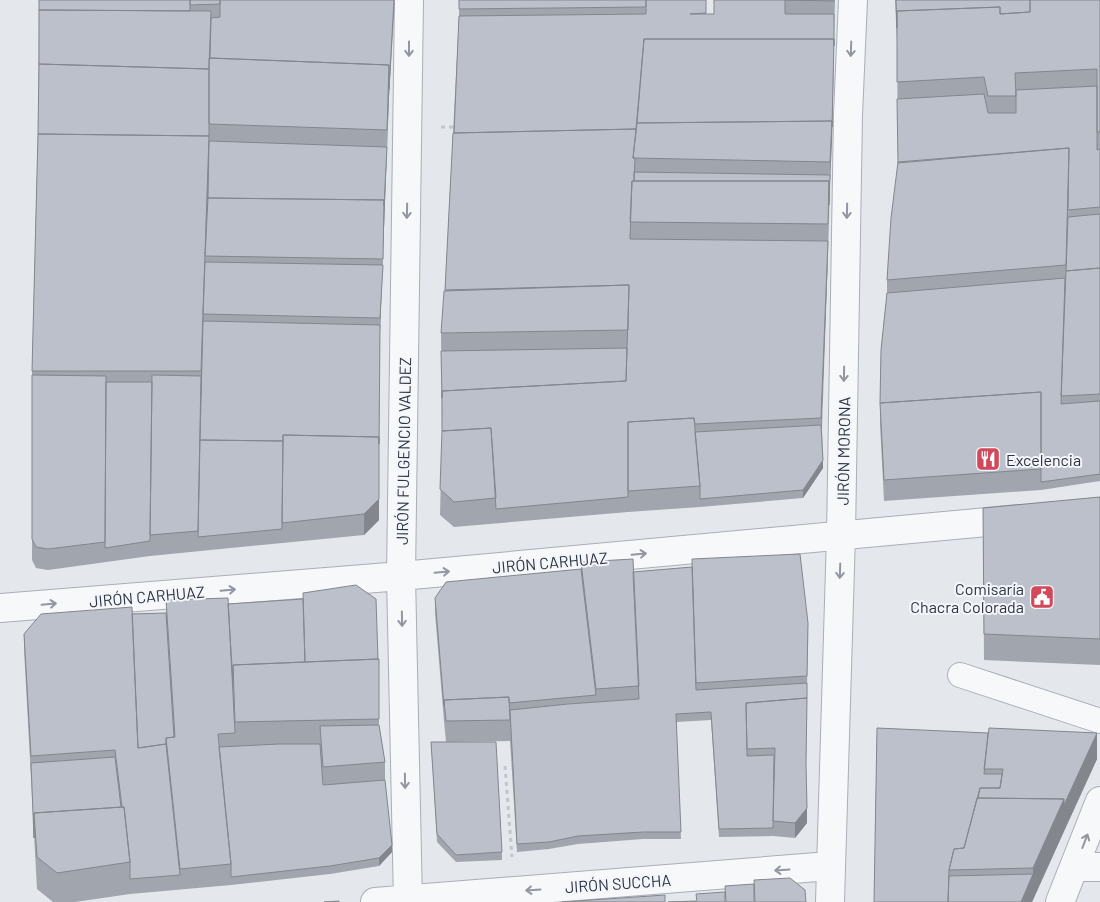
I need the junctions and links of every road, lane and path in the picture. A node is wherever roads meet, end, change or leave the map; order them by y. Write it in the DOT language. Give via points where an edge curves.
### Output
graph roads {
  1 [pos="409,0"];
  2 [pos="852,0"];
  3 [pos="408,127"];
  4 [pos="458,127"];
  5 [pos="1040,517"];
  6 [pos="841,535"];
  7 [pos="401,576"];
  8 [pos="0,608"];
  9 [pos="960,675"];
  10 [pos="1100,721"];
  11 [pos="504,766"];
  12 [pos="1100,800"];
  13 [pos="830,866"];
  14 [pos="1087,868"];
  15 [pos="515,891"];
  16 [pos="408,901"];
  17 [pos="375,902"];
  18 [pos="830,902"];
  19 [pos="1060,902"];
  1 -- 3 [label="street, JIRÓN FULGENCIO VALDEZ, one-way"];
  2 -- 6 [label="street, JIRÓN MORONA, one-way"];
  3 -- 4 [label="path"];
  3 -- 7 [label="street, JIRÓN FULGENCIO VALDEZ, one-way"];
  5 -- 6 [label="street, JIRÓN CARHUAZ"];
  7 -- 6 [label="street, JIRÓN CARHUAZ, one-way"];
  6 -- 13 [label="street, JIRÓN MORONA, one-way"];
  8 -- 7 [label="street, JIRÓN CARHUAZ, one-way"];
  7 -- 16 [label="street, JIRÓN FULGENCIO VALDEZ, one-way"];
  9 -- 10 [label="lane"];
  11 -- 15 [label="path"];
  14 -- 12 [label="street, one-way"];
  13 -- 15 [label="street, JIRÓN SUCCHA, one-way"];
  13 -- 18 [label="street, JIRÓN MORONA"];
  14 -- 19 [label="street"];
  15 -- 16 [label="street, JIRÓN SUCCHA"];
  16 -- 17 [label="street, JIRÓN SUCCHA"];
}
